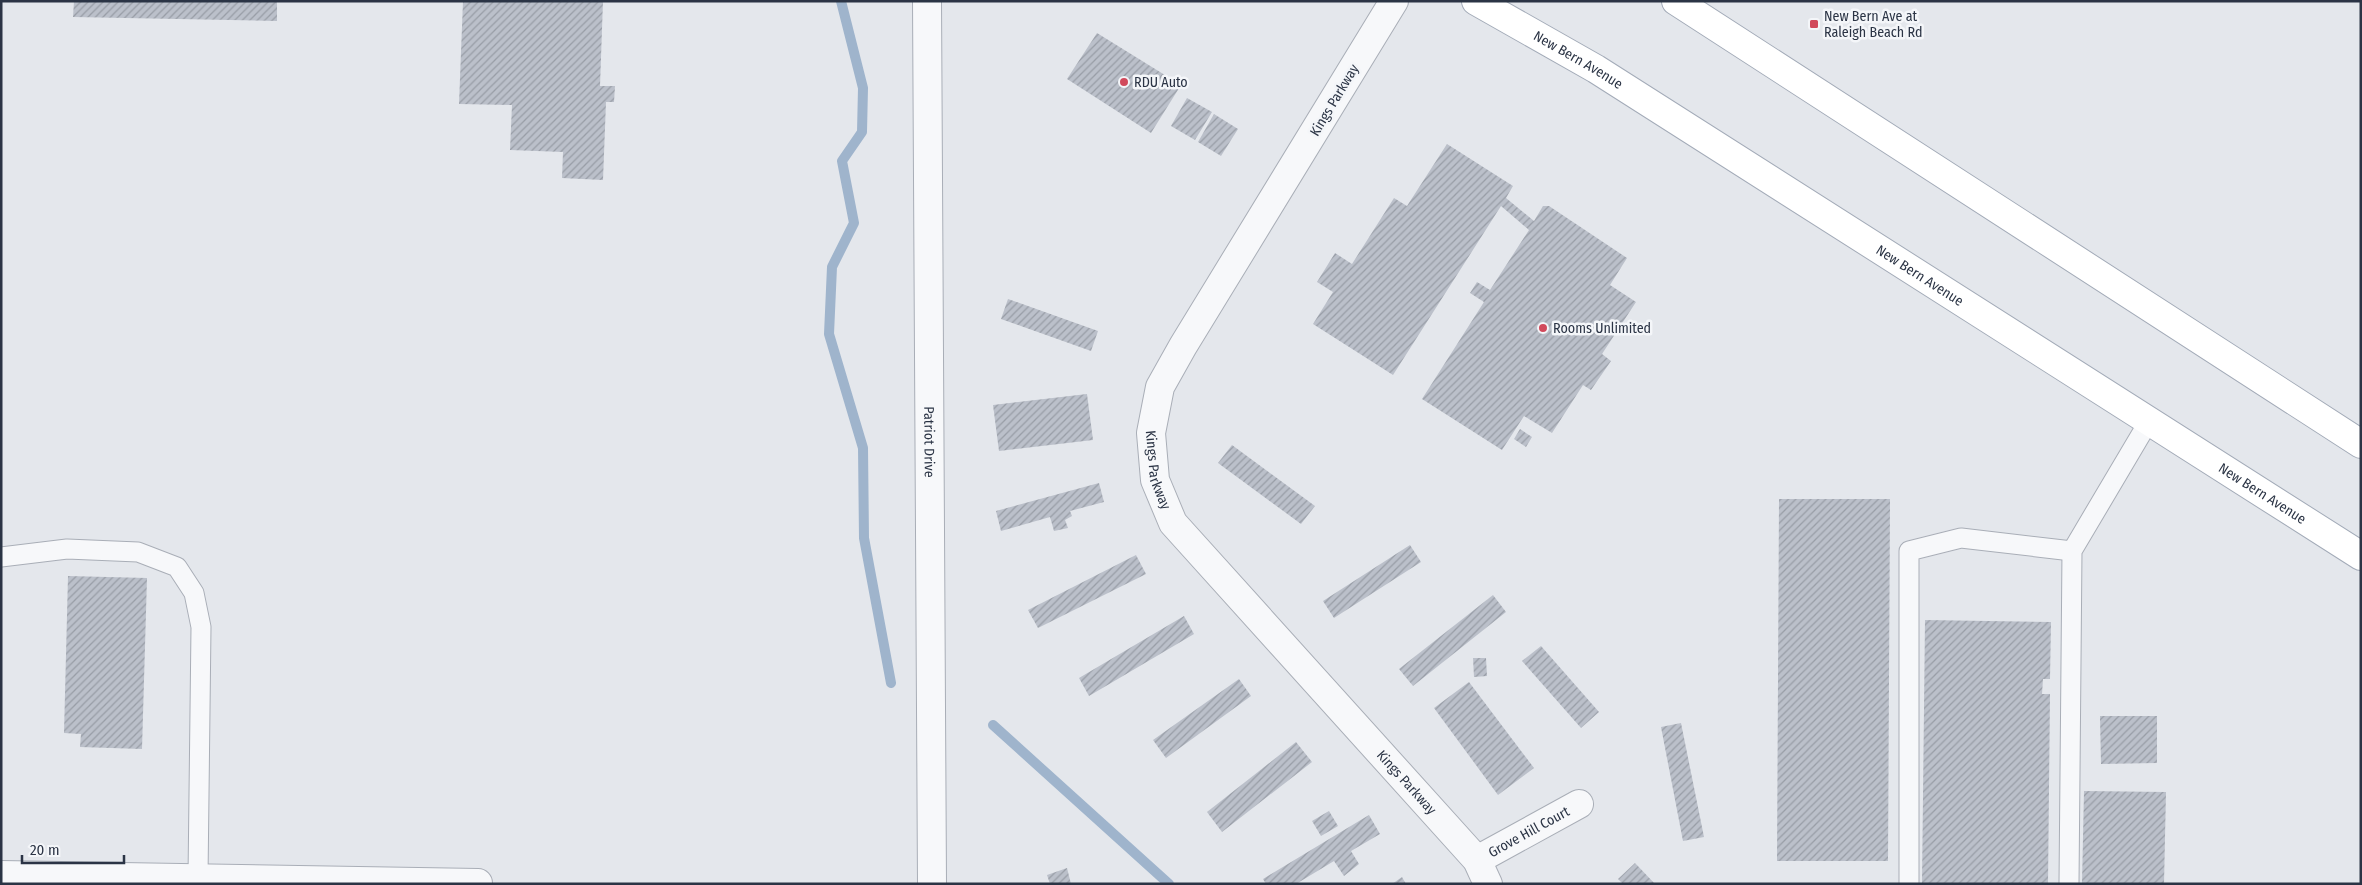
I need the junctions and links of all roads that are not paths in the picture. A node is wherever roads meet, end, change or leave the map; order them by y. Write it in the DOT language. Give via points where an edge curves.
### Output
graph roads {
  1 [pos="927,1"];
  2 [pos="1394,1"];
  3 [pos="1476,1"];
  4 [pos="1676,1"];
  5 [pos="2149,421"];
  6 [pos="2361,444"];
  7 [pos="2072,551"];
  8 [pos="2361,556"];
  9 [pos="1,557"];
  10 [pos="1579,804"];
  11 [pos="1483,872"];
  12 [pos="1,876"];
  13 [pos="198,878"];
  14 [pos="142,881"];
  15 [pos="478,883"];
  16 [pos="932,884"];
  17 [pos="1910,884"];
  18 [pos="2069,884"];
  1 -- 16 [label="street, Patriot Drive"];
  2 -- 11 [label="street, Kings Parkway" via="1160,387 1151,432 1155,480 1174,523 1204,559"];
  3 -- 5 [label="main road, New Bern Avenue" via="1596,69"];
  4 -- 6 [label="main road"];
  5 -- 7 [label="lane"];
  5 -- 8 [label="main road, New Bern Avenue"];
  7 -- 17 [label="lane" via="1961,538 1909,551"];
  7 -- 18 [label="lane"];
  9 -- 13 [label="lane" via="67,549 138,552 177,567 194,593 201,627"];
  10 -- 11 [label="street, Grove Hill Court"];
  12 -- 14 [label="street"];
  13 -- 14 [label="street"];
  13 -- 15 [label="street"];
}
